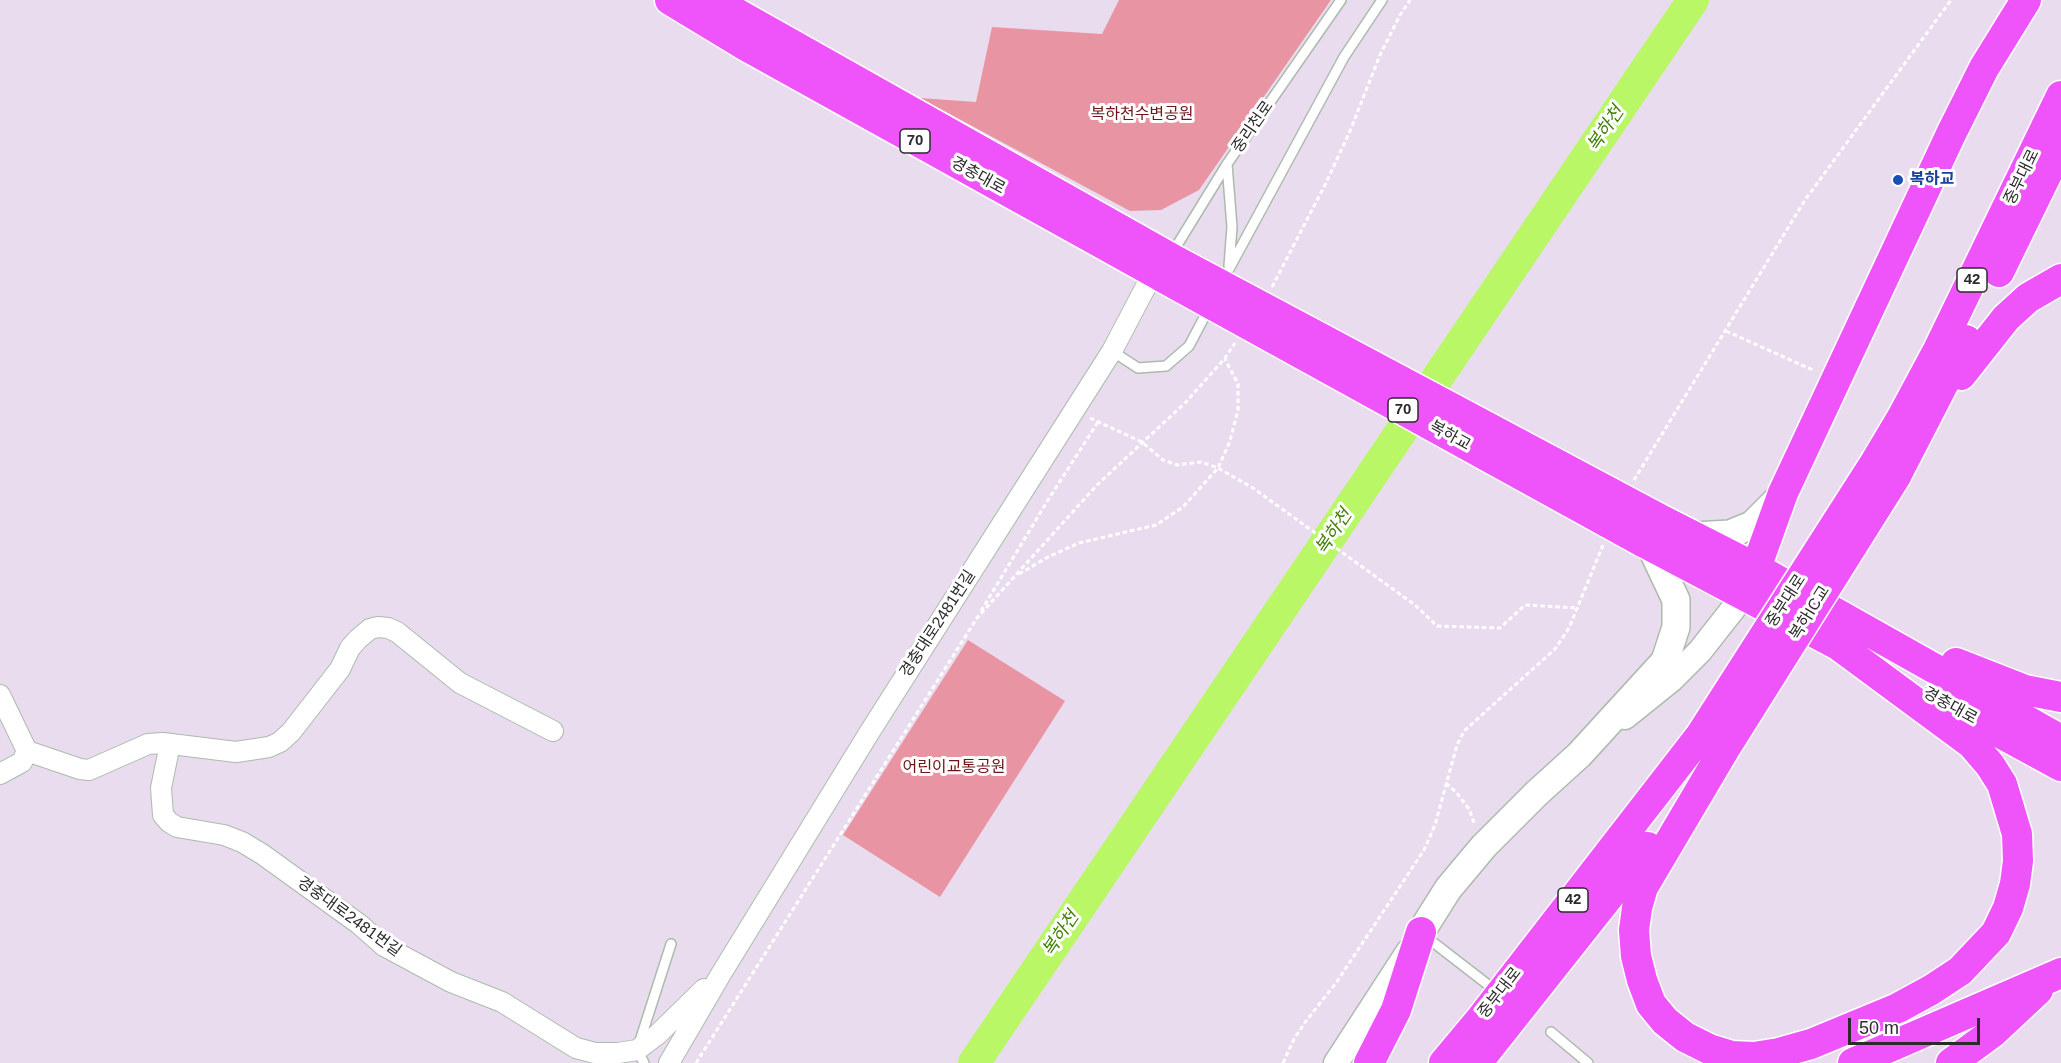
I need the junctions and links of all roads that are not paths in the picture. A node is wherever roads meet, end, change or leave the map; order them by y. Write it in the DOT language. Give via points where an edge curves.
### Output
graph roads {
  1 [pos="669,0"];
  2 [pos="713,0"];
  3 [pos="1341,0"];
  4 [pos="1382,0"];
  5 [pos="2026,0"];
  6 [pos="2061,96"];
  7 [pos="2061,145"];
  8 [pos="1227,164"];
  9 [pos="1166,268"];
  10 [pos="1229,269"];
  11 [pos="2061,279"];
  12 [pos="1112,351"];
  13 [pos="1927,418"];
  14 [pos="1886,468"];
  15 [pos="1783,493"];
  16 [pos="1650,535"];
  17 [pos="1694,536"];
  18 [pos="1750,582"];
  19 [pos="1845,633"];
  20 [pos="0,695"];
  21 [pos="2061,697"];
  22 [pos="553,731"];
  23 [pos="2061,740"];
  24 [pos="1712,743"];
  25 [pos="170,744"];
  26 [pos="27,751"];
  27 [pos="1579,755"];
  28 [pos="2061,766"];
  29 [pos="0,774"];
  30 [pos="1421,932"];
  31 [pos="671,944"];
  32 [pos="721,974"];
  33 [pos="2057,975"];
  34 [pos="1487,984"];
  35 [pos="1551,1032"];
  36 [pos="640,1057"];
  37 [pos="669,1063"];
  38 [pos="1336,1063"];
  39 [pos="1369,1063"];
  40 [pos="1444,1063"];
  41 [pos="1477,1063"];
  42 [pos="1588,1063"];
  43 [pos="1853,1063"];
  44 [pos="1951,1063"];
  1 -- 9 [label="main road, 경충대로 / 70" via="756,52"];
  2 -- 9 [label="main road, 경충대로 / 70"];
  3 -- 8 [label="lane, 중리천로"];
  4 -- 10 [label="lane" via="1344,57"];
  5 -- 15 [label="main road" via="1984,68 1951,134"];
  6 -- 14 [label="main road, 중부대로 / 42" via="1901,419"];
  7 -- 13 [label="main road, 중부대로 / 42"];
  8 -- 9 [label="lane, 중리천로"];
  8 -- 10 [label="lane" via="1232,227"];
  9 -- 12 [label="street, 경충대로2481번길"];
  9 -- 16 [label="main road, 복하교 / 70, bridge"];
  10 -- 12 [label="lane" via="1190,346 1174,361 1166,366 1138,368"];
  11 -- 13 [label="main road" via="2028,298 2006,318"];
  12 -- 32 [label="street, 경충대로2481번길"];
  13 -- 14 [label="main road, 중부대로 / 42"];
  14 -- 24 [label="main road, 복하IC교 / 42, bridge"];
  15 -- 17 [label="main road" via="1752,525 1730,534"];
  15 -- 18 [label="main road"];
  16 -- 17 [label="main road"];
  16 -- 18 [label="main road"];
  16 -- 27 [label="main road" via="1676,600 1676,627 1665,661"];
  17 -- 18 [label="main road"];
  18 -- 19 [label="main road"];
  18 -- 27 [label="street" via="1700,651 1671,680"];
  19 -- 21 [label="main road" via="2025,690"];
  19 -- 23 [label="main road"];
  19 -- 24 [label="main road" via="1972,744 2002,784 2017,834 2015,884 1996,933 1960,971 1898,1008 1779,1053 1732,1056 1685,1037 1665,1021 1652,1004 1640,972 1634,930 1637,909 1642,887"];
  19 -- 28 [label="main road, 경충대로"];
  20 -- 26 [label="street"];
  22 -- 25 [label="street" via="460,683 397,632 378,627 370,629 350,648 340,669 280,742 236,752"];
  24 -- 40 [label="main road, 중부대로 / 42"];
  24 -- 41 [label="main road, 중부대로 / 42"];
  25 -- 26 [label="street" via="138,747 89,770"];
  25 -- 36 [label="street, 경충대로2481번길" via="160,788 163,815 169,822 242,842 384,946 451,982 502,1002 576,1048"];
  26 -- 29 [label="street" via="22,762"];
  27 -- 30 [label="main road" via="1484,846 1448,889"];
  30 -- 34 [label="lane"];
  30 -- 38 [label="street"];
  30 -- 39 [label="main road" via="1396,1010"];
  31 -- 36 [label="lane"];
  32 -- 36 [label="street, 경충대로2481번길" via="657,1035"];
  32 -- 37 [label="street, 경충대로2481번길"];
  33 -- 43 [label="main road"];
  33 -- 44 [label="main road" via="1992,1033"];
  35 -- 42 [label="lane"];
}
